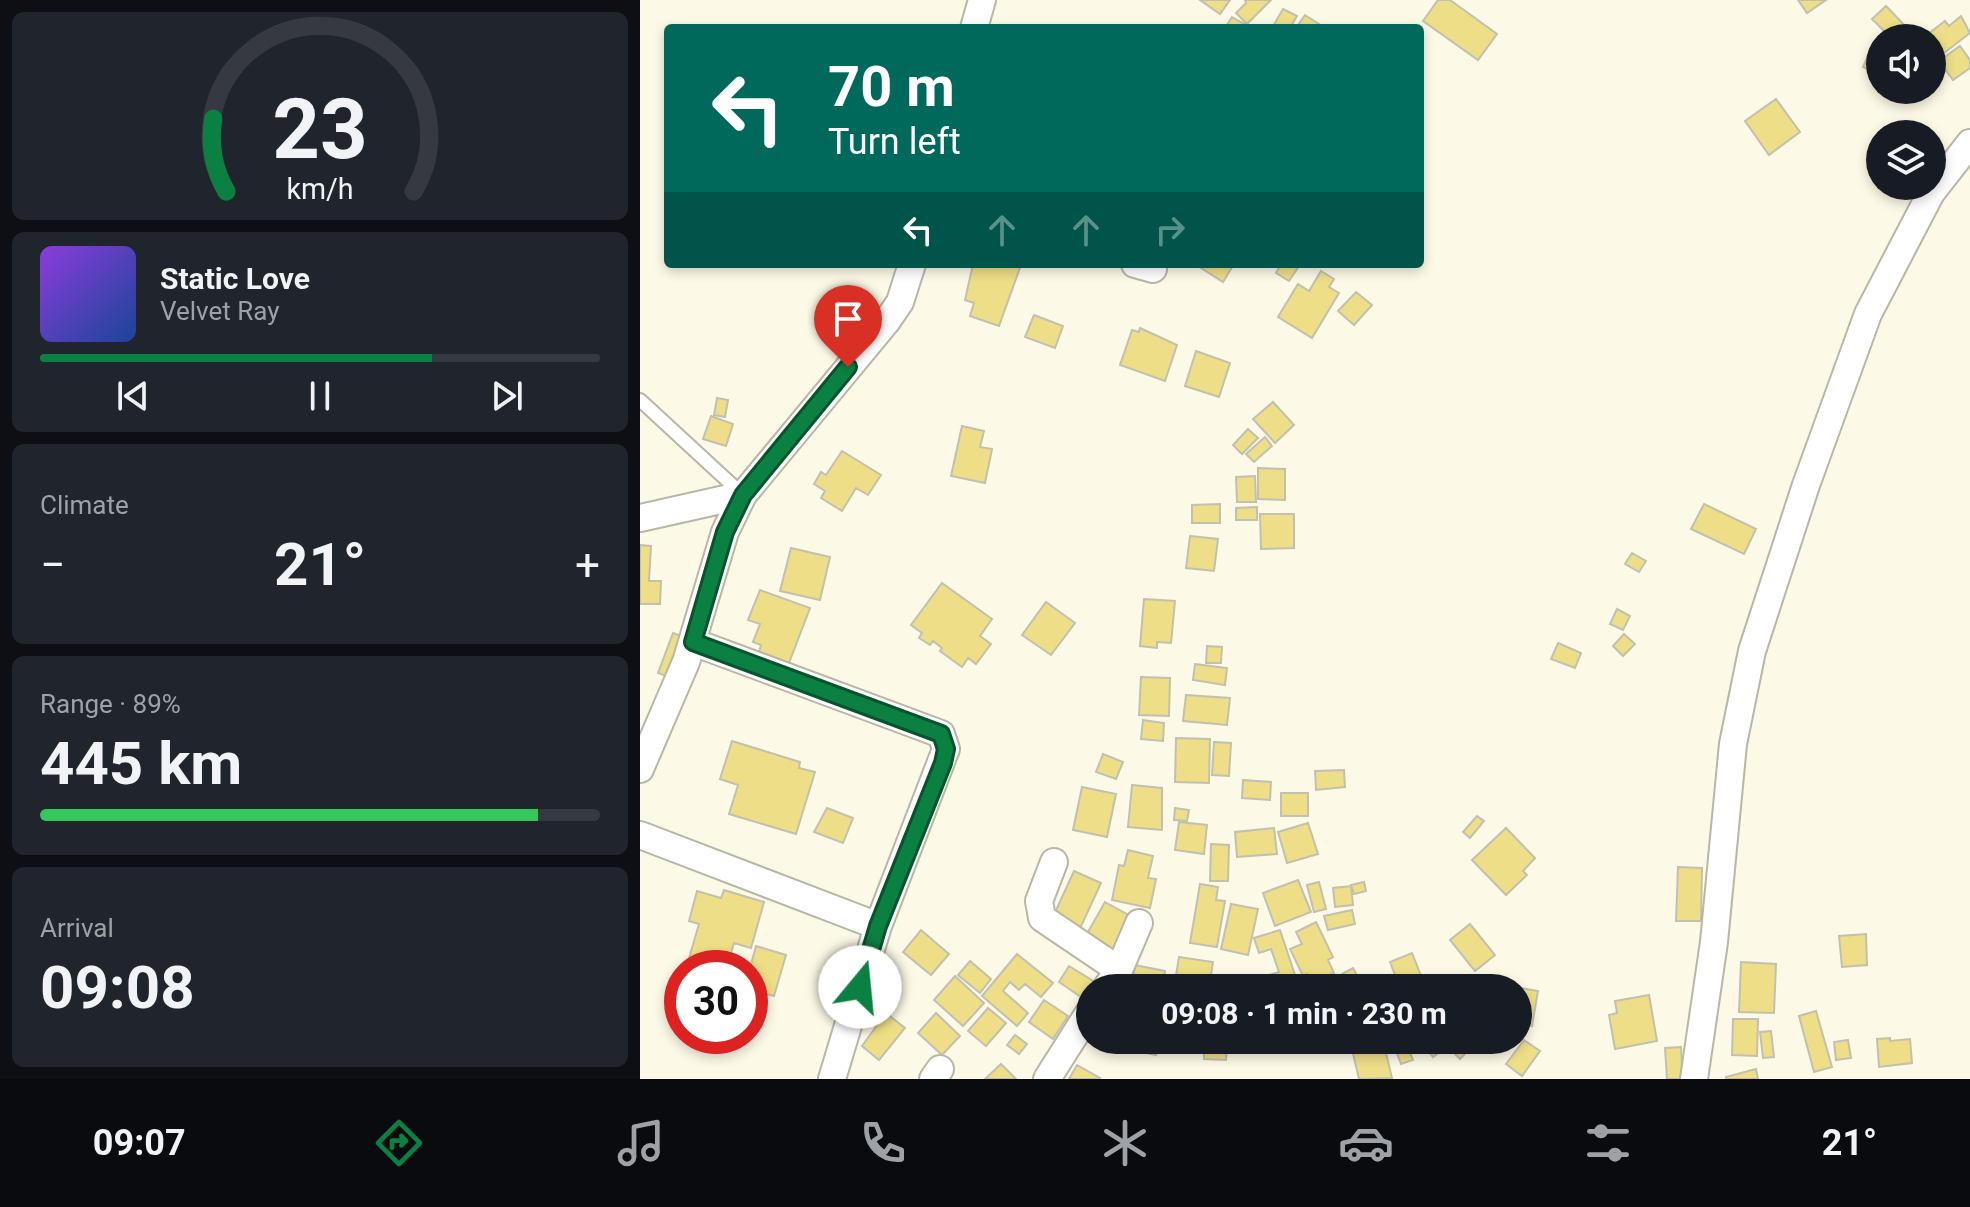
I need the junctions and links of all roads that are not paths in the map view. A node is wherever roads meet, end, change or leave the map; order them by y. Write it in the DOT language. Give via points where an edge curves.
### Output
graph roads {
  1 [pos="982,0"];
  2 [pos="975,24"];
  3 [pos="1970,143"];
  4 [pos="911,268"];
  5 [pos="640,400"];
  6 [pos="743,495"];
  7 [pos="640,518"];
  8 [pos="693,642"];
  9 [pos="640,769"];
  10 [pos="640,835"];
  11 [pos="1054,862"];
  12 [pos="1139,923"];
  13 [pos="878,926"];
  14 [pos="1106,974"];
  15 [pos="1114,974"];
  16 [pos="1076,1033"];
  17 [pos="832,1079"];
  18 [pos="1047,1079"];
  19 [pos="1694,1079"];
  1 -- 2 [label="street"];
  3 -- 19 [label="street" via="1931,193 1868,314 1752,651 1733,744 1714,942"];
  4 -- 6 [label="street" via="900,302 887,321"];
  5 -- 6 [label="lane"];
  6 -- 7 [label="street"];
  6 -- 8 [label="street" via="725,532"];
  8 -- 9 [label="street"];
  8 -- 13 [label="street" via="941,734 943,763"];
  10 -- 13 [label="street"];
  11 -- 14 [label="street" via="1041,892 1042,918"];
  12 -- 15 [label="street"];
  13 -- 17 [label="street"];
  16 -- 18 [label="street"];
}
